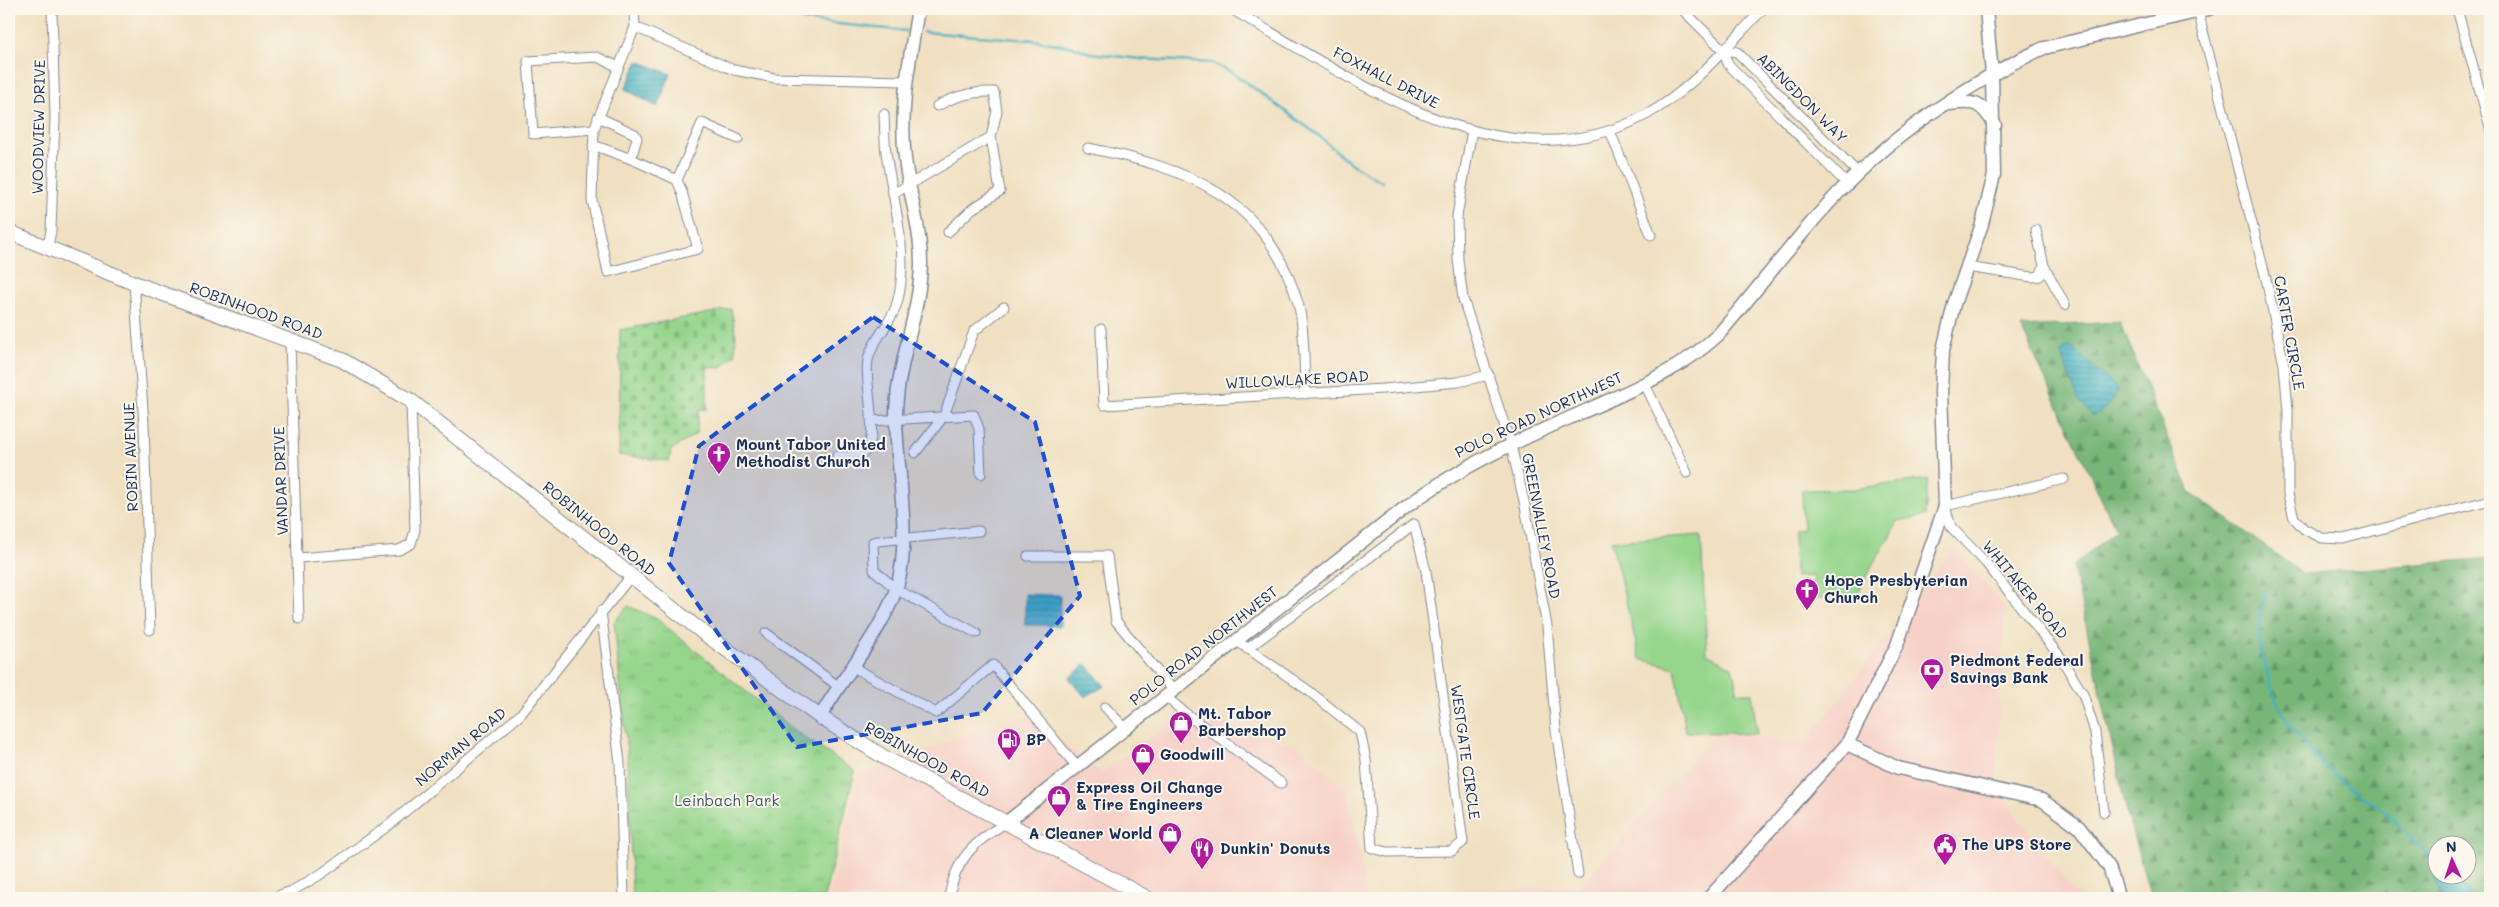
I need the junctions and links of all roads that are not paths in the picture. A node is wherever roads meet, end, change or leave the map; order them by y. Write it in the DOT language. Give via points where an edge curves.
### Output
graph roads {
  1 [pos="52,9"];
  2 [pos="634,9"];
  3 [pos="918,9"];
  4 [pos="1682,9"];
  5 [pos="1763,9"];
  6 [pos="1986,9"];
  7 [pos="2457,9"];
  8 [pos="1236,10"];
  9 [pos="2203,10"];
  10 [pos="2159,14"];
  11 [pos="635,27"];
  12 [pos="1723,50"];
  13 [pos="619,67"];
  14 [pos="1992,74"];
  15 [pos="906,81"];
  16 [pos="1946,105"];
  17 [pos="938,106"];
  18 [pos="884,114"];
  19 [pos="598,117"];
  20 [pos="1995,125"];
  21 [pos="2490,127"];
  22 [pos="594,129"];
  23 [pos="1472,130"];
  24 [pos="1610,131"];
  25 [pos="991,137"];
  26 [pos="738,139"];
  27 [pos="593,145"];
  28 [pos="1088,148"];
  29 [pos="631,159"];
  30 [pos="1858,173"];
  31 [pos="677,180"];
  32 [pos="909,184"];
  33 [pos="1847,184"];
  34 [pos="893,194"];
  35 [pos="2036,230"];
  36 [pos="9,232"];
  37 [pos="948,232"];
  38 [pos="1651,235"];
  39 [pos="48,246"];
  40 [pos="2044,266"];
  41 [pos="1968,267"];
  42 [pos="134,283"];
  43 [pos="2065,305"];
  44 [pos="1004,307"];
  45 [pos="1101,329"];
  46 [pos="290,341"];
  47 [pos="1490,375"];
  48 [pos="1646,384"];
  49 [pos="1305,394"];
  50 [pos="412,401"];
  51 [pos="944,416"];
  52 [pos="896,419"];
  53 [pos="871,421"];
  54 [pos="1511,445"];
  55 [pos="915,453"];
  56 [pos="837,456"];
  57 [pos="1688,473"];
  58 [pos="981,474"];
  59 [pos="2064,479"];
  60 [pos="2490,500"];
  61 [pos="1946,506"];
  62 [pos="1402,510"];
  63 [pos="1414,524"];
  64 [pos="979,531"];
  65 [pos="902,537"];
  66 [pos="1028,556"];
  67 [pos="298,558"];
  68 [pos="631,576"];
  69 [pos="896,589"];
  70 [pos="601,610"];
  71 [pos="299,619"];
  72 [pos="150,630"];
  73 [pos="766,633"];
  74 [pos="976,633"];
  75 [pos="1237,640"];
  76 [pos="1247,650"];
  77 [pos="851,666"];
  78 [pos="838,686"];
  79 [pos="1170,694"];
  80 [pos="1105,707"];
  81 [pos="820,717"];
  82 [pos="1126,729"];
  83 [pos="1847,744"];
  84 [pos="1078,768"];
  85 [pos="1282,782"];
  86 [pos="2104,812"];
  87 [pos="1007,822"];
  88 [pos="1578,874"];
  89 [pos="272,898"];
  90 [pos="624,898"];
  91 [pos="949,898"];
  92 [pos="1147,898"];
  93 [pos="1709,898"];
  94 [pos="2119,898"];
  1 -- 39 [label="street, WOODVIEW DRIVE" via="55,117"];
  2 -- 11 [label="street"];
  3 -- 15 [label="street"];
  4 -- 12 [label="street, ABINGDON WAY"];
  5 -- 12 [label="street, FOXHALL DRIVE"];
  6 -- 14 [label="street"];
  7 -- 21 [label="street"];
  8 -- 23 [label="street, FOXHALL DRIVE" via="1383,96 1429,118"];
  9 -- 10 [label="street, POLO ROAD NORTHWEST"];
  9 -- 60 [label="street, CARTER CIRCLE" via="2284,365 2288,410 2288,494 2294,518 2304,529 2322,538 2343,539"];
  10 -- 14 [label="street, POLO ROAD NORTHWEST" via="2044,48"];
  11 -- 13 [label="street"];
  11 -- 15 [label="street" via="734,70 775,78"];
  12 -- 24 [label="street, FOXHALL DRIVE" via="1678,94 1646,115"];
  12 -- 30 [label="street, ABINGDON WAY" via="1737,52"];
  12 -- 33 [label="street, ABINGDON WAY" via="1728,64"];
  13 -- 19 [label="street"];
  13 -- 22 [label="street" via="597,57 528,61 533,134"];
  14 -- 16 [label="street, POLO ROAD NORTHWEST"];
  14 -- 20 [label="street"];
  15 -- 32 [label="street" via="902,120"];
  16 -- 20 [label="street" via="1966,101 1975,103"];
  16 -- 30 [label="street, POLO ROAD NORTHWEST"];
  17 -- 25 [label="street" via="952,97 976,91 994,92 997,111"];
  18 -- 34 [label="street" via="886,156"];
  19 -- 22 [label="street"];
  19 -- 29 [label="street" via="635,134"];
  20 -- 41 [label="street" via="1994,175"];
  22 -- 27 [label="street"];
  23 -- 24 [label="street, FOXHALL DRIVE" via="1534,141 1575,140"];
  23 -- 47 [label="street, GREENVALLEY ROAD" via="1458,216 1458,260 1463,299"];
  24 -- 38 [label="street"];
  25 -- 32 [label="street"];
  25 -- 37 [label="street" via="1000,191 972,209"];
  26 -- 31 [label="street" via="702,123"];
  27 -- 29 [label="street"];
  27 -- 31 [label="street" via="592,200 608,272 698,249"];
  28 -- 49 [label="street" via="1141,158 1204,184 1230,199 1257,225 1278,253 1298,304"];
  29 -- 31 [label="street"];
  30 -- 33 [label="street, POLO ROAD NORTHWEST"];
  32 -- 34 [label="street"];
  32 -- 52 [label="street" via="916,212 921,264 917,304 899,371"];
  33 -- 48 [label="street, POLO ROAD NORTHWEST" via="1718,335 1677,368"];
  34 -- 53 [label="street" via="900,235 900,283 897,304 867,361"];
  35 -- 40 [label="street"];
  36 -- 39 [label="main road, ROBINHOOD ROAD"];
  39 -- 42 [label="main road, ROBINHOOD ROAD"];
  40 -- 41 [label="street" via="2043,272 2036,277"];
  40 -- 43 [label="street"];
  41 -- 61 [label="street" via="1954,304 1943,350 1941,392"];
  42 -- 46 [label="main road, ROBINHOOD ROAD"];
  42 -- 72 [label="street, ROBIN AVENUE" via="144,424"];
  44 -- 51 [label="street" via="974,331"];
  45 -- 49 [label="street, WILLOWLAKE ROAD" via="1104,405"];
  46 -- 50 [label="main road, ROBINHOOD ROAD" via="342,360"];
  46 -- 67 [label="street, VANDAR DRIVE"];
  47 -- 49 [label="street, WILLOWLAKE ROAD" via="1458,382"];
  47 -- 54 [label="street, GREENVALLEY ROAD"];
  48 -- 54 [label="street, POLO ROAD NORTHWEST"];
  48 -- 57 [label="street"];
  50 -- 67 [label="street" via="415,530 411,544 399,550"];
  50 -- 68 [label="main road, ROBINHOOD ROAD"];
  51 -- 52 [label="street"];
  51 -- 55 [label="street"];
  51 -- 58 [label="street" via="974,415"];
  52 -- 53 [label="street"];
  52 -- 65 [label="street"];
  53 -- 56 [label="street" via="868,448 855,456"];
  54 -- 62 [label="street, POLO ROAD NORTHWEST" via="1456,472"];
  54 -- 88 [label="street, GREENVALLEY ROAD" via="1546,626 1556,730"];
  59 -- 61 [label="street"];
  61 -- 83 [label="street" via="1897,645"];
  61 -- 86 [label="street, WHITAKER ROAD" via="1951,527 1986,563 2060,658 2083,694 2095,732"];
  62 -- 63 [label="street"];
  62 -- 75 [label="street, POLO ROAD NORTHWEST"];
  63 -- 76 [label="street"];
  63 -- 76 [label="street, WESTGATE CIRCLE" via="1426,571 1464,842 1452,851 1386,852 1372,848 1366,760 1360,732 1309,691"];
  64 -- 65 [label="street"];
  65 -- 69 [label="street"];
  65 -- 69 [label="street" via="873,542 874,570"];
  66 -- 79 [label="street" via="1107,556 1116,621"];
  67 -- 71 [label="street, VANDAR DRIVE"];
  68 -- 70 [label="street, NORMAN ROAD"];
  68 -- 81 [label="main road, ROBINHOOD ROAD"];
  69 -- 74 [label="street"];
  69 -- 77 [label="street" via="882,620"];
  70 -- 89 [label="street, NORMAN ROAD" via="552,678 520,715 389,825 321,874 292,891"];
  70 -- 90 [label="street" via="620,763"];
  73 -- 78 [label="street"];
  75 -- 76 [label="street, WESTGATE CIRCLE"];
  75 -- 79 [label="street, POLO ROAD NORTHWEST"];
  77 -- 78 [label="street"];
  77 -- 84 [label="street" via="936,714 993,665"];
  78 -- 81 [label="street"];
  79 -- 82 [label="street, POLO ROAD NORTHWEST"];
  79 -- 85 [label="street" via="1185,713"];
  80 -- 82 [label="street"];
  81 -- 87 [label="main road, ROBINHOOD ROAD" via="887,759"];
  82 -- 84 [label="street, POLO ROAD NORTHWEST"];
  83 -- 93 [label="street"];
  83 -- 94 [label="street" via="1898,768 2042,800 2085,835 2109,867"];
  84 -- 87 [label="street, POLO ROAD NORTHWEST"];
  87 -- 91 [label="street" via="985,835 964,856 953,874"];
  87 -- 92 [label="main road, ROBINHOOD ROAD"];
}
